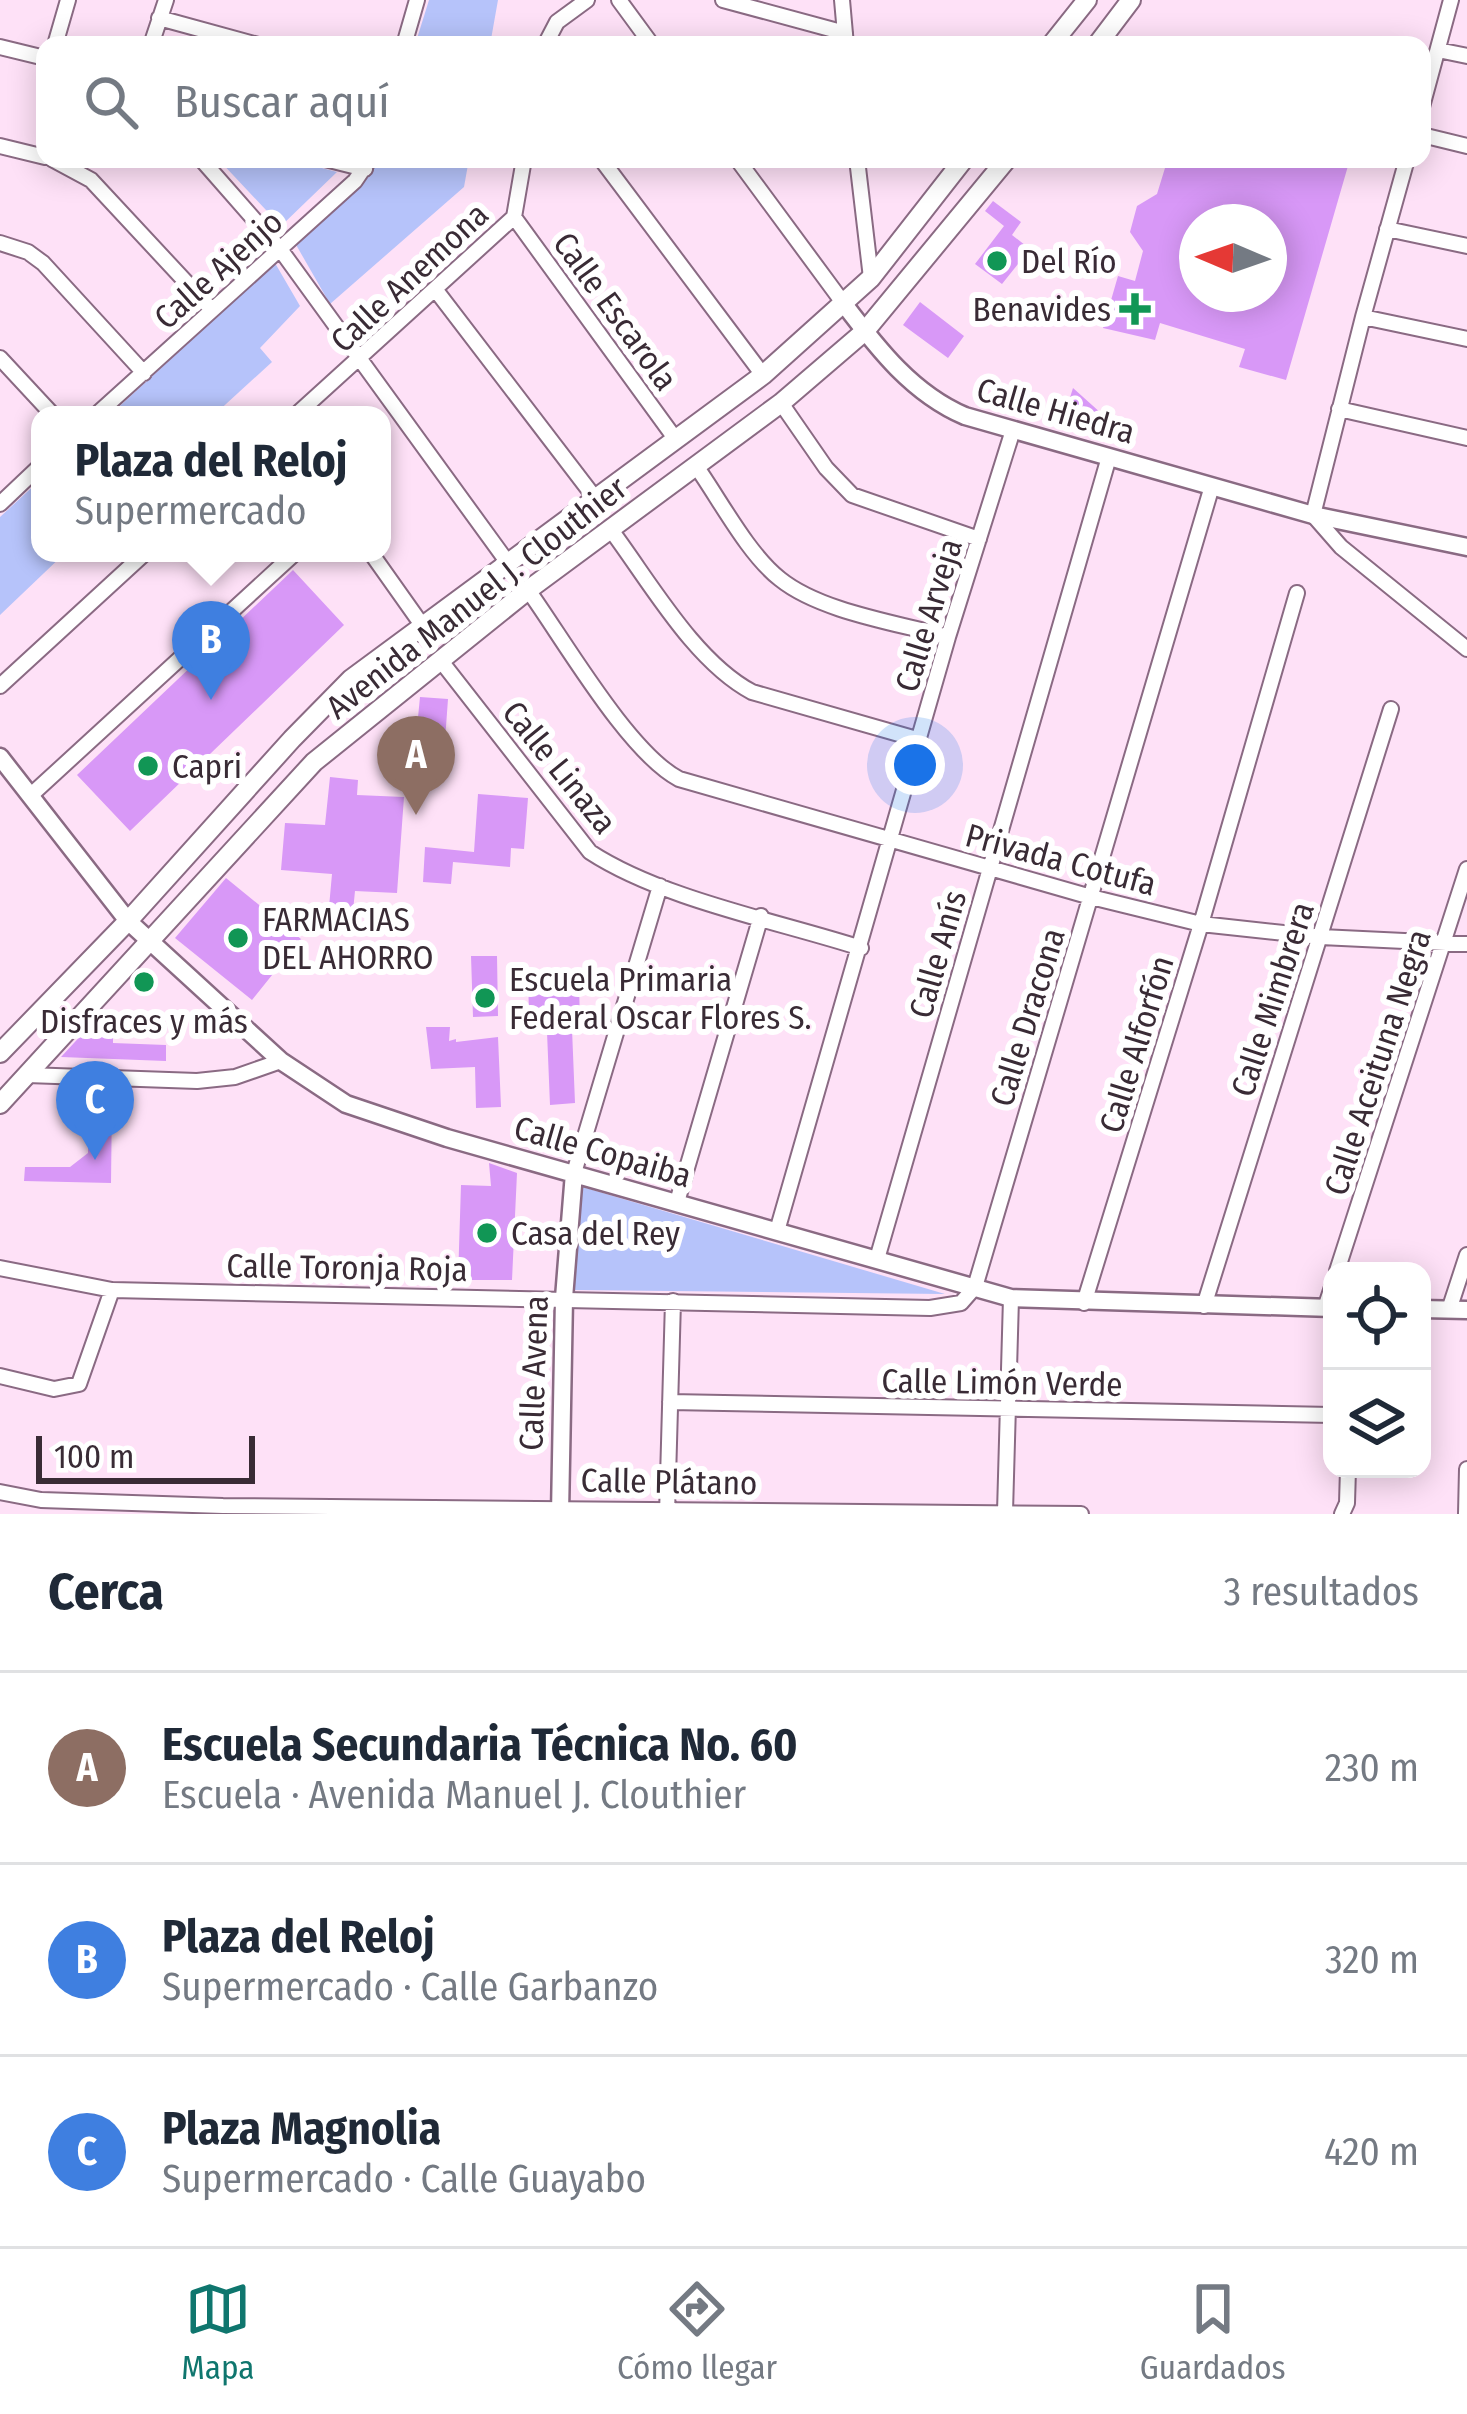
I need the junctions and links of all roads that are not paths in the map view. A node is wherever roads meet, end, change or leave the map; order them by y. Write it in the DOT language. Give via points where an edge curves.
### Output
graph roads {
  1 [pos="68,0"];
  2 [pos="166,0"];
  3 [pos="417,0"];
  4 [pos="586,0"];
  5 [pos="619,0"];
  6 [pos="723,0"];
  7 [pos="842,0"];
  8 [pos="1087,0"];
  9 [pos="1131,0"];
  10 [pos="1451,0"];
  11 [pos="159,18"];
  12 [pos="58,36"];
  13 [pos="154,36"];
  14 [pos="225,36"];
  15 [pos="407,36"];
  16 [pos="550,36"];
  17 [pos="645,36"];
  18 [pos="837,36"];
  19 [pos="846,36"];
  20 [pos="1058,36"];
  21 [pos="1104,36"];
  22 [pos="0,47"];
  23 [pos="1438,50"];
  24 [pos="36,56"];
  25 [pos="1467,56"];
  26 [pos="1431,75"];
  27 [pos="1431,137"];
  28 [pos="0,146"];
  29 [pos="1467,146"];
  30 [pos="36,155"];
  31 [pos="68,168"];
  32 [pos="209,168"];
  33 [pos="364,168"];
  34 [pos="522,168"];
  35 [pos="609,168"];
  36 [pos="744,168"];
  37 [pos="858,168"];
  38 [pos="957,168"];
  39 [pos="1000,168"];
  40 [pos="1405,168"];
  41 [pos="514,217"];
  42 [pos="1388,229"];
  43 [pos="0,243"];
  44 [pos="1467,246"];
  45 [pos="280,249"];
  46 [pos="871,278"];
  47 [pos="435,290"];
  48 [pos="844,304"];
  49 [pos="212,310"];
  50 [pos="1363,317"];
  51 [pos="865,331"];
  52 [pos="1467,340"];
  53 [pos="0,358"];
  54 [pos="359,360"];
  55 [pos="144,374"];
  56 [pos="763,375"];
  57 [pos="781,403"];
  58 [pos="45,406"];
  59 [pos="107,406"];
  60 [pos="306,406"];
  61 [pos="1339,409"];
  62 [pos="1013,430"];
  63 [pos="674,437"];
  64 [pos="1467,438"];
  65 [pos="1109,458"];
  66 [pos="697,466"];
  67 [pos="31,474"];
  68 [pos="1212,486"];
  69 [pos="595,498"];
  70 [pos="1,500"];
  71 [pos="1313,515"];
  72 [pos="611,530"];
  73 [pos="979,539"];
  74 [pos="1467,547"];
  75 [pos="135,562"];
  76 [pos="285,562"];
  77 [pos="377,562"];
  78 [pos="508,563"];
  79 [pos="528,590"];
  80 [pos="1298,593"];
  81 [pos="422,625"];
  82 [pos="948,637"];
  83 [pos="1467,650"];
  84 [pos="441,661"];
  85 [pos="0,686"];
  86 [pos="1391,709"];
  87 [pos="292,739"];
  88 [pos="920,740"];
  89 [pos="0,757"];
  90 [pos="314,762"];
  91 [pos="30,796"];
  92 [pos="891,839"];
  93 [pos="990,868"];
  94 [pos="1467,868"];
  95 [pos="660,886"];
  96 [pos="1091,897"];
  97 [pos="761,916"];
  98 [pos="128,922"];
  99 [pos="1201,924"];
  100 [pos="1321,937"];
  101 [pos="150,941"];
  102 [pos="1445,942"];
  103 [pos="1467,944"];
  104 [pos="861,948"];
  105 [pos="0,1053"];
  106 [pos="281,1061"];
  107 [pos="26,1075"];
  108 [pos="0,1104"];
  109 [pos="574,1173"];
  110 [pos="677,1202"];
  111 [pos="777,1231"];
  112 [pos="1467,1255"];
  113 [pos="877,1259"];
  114 [pos="1340,1262"];
  115 [pos="0,1268"];
  116 [pos="975,1287"];
  117 [pos="112,1290"];
  118 [pos="564,1298"];
  119 [pos="1011,1298"];
  120 [pos="674,1301"];
  121 [pos="1084,1303"];
  122 [pos="1204,1306"];
  123 [pos="1323,1308"];
  124 [pos="1458,1310"];
  125 [pos="0,1376"];
  126 [pos="670,1402"];
  127 [pos="1008,1409"];
  128 [pos="1323,1415"];
  129 [pos="1467,1469"];
  130 [pos="1348,1478"];
  131 [pos="0,1492"];
  132 [pos="38,1507"];
  133 [pos="560,1511"];
  134 [pos="667,1511"];
  135 [pos="1005,1512"];
  136 [pos="1081,1514"];
  137 [pos="1342,1514"];
  138 [pos="1466,1514"];
  1 -- 12 [label="street"];
  2 -- 11 [label="street"];
  3 -- 15 [label="street"];
  4 -- 16 [label="street"];
  5 -- 17 [label="street"];
  6 -- 18 [label="street"];
  7 -- 19 [label="street"];
  8 -- 20 [label="main road"];
  9 -- 21 [label="main road"];
  10 -- 23 [label="street"];
  11 -- 13 [label="street"];
  11 -- 14 [label="street"];
  22 -- 24 [label="street"];
  23 -- 25 [label="street"];
  23 -- 26 [label="street"];
  27 -- 29 [label="street"];
  28 -- 30 [label="street"];
  31 -- 49 [label="street" via="91,180"];
  32 -- 45 [label="street"];
  33 -- 45 [label="street, Calle Ajenjo"];
  34 -- 41 [label="street, Calle Anemona"];
  35 -- 56 [label="street"];
  36 -- 48 [label="street, Calle Hiedra"];
  37 -- 46 [label="street"];
  38 -- 46 [label="main road, Avenida Manuel J. Clouthier"];
  39 -- 51 [label="main road, Avenida Manuel J. Clouthier"];
  40 -- 42 [label="street"];
  41 -- 47 [label="street, Calle Anemona"];
  41 -- 63 [label="street, Calle Escarola"];
  42 -- 44 [label="street"];
  42 -- 50 [label="street"];
  43 -- 55 [label="street" via="43,263"];
  45 -- 49 [label="street, Calle Ajenjo"];
  45 -- 54 [label="street"];
  46 -- 48 [label="main road, Avenida Manuel J. Clouthier"];
  47 -- 54 [label="street, Calle Anemona"];
  47 -- 69 [label="street"];
  48 -- 51 [label="street, Calle Hiedra"];
  48 -- 56 [label="main road, Avenida Manuel J. Clouthier"];
  49 -- 55 [label="street, Calle Ajenjo"];
  50 -- 52 [label="street"];
  50 -- 61 [label="street"];
  51 -- 57 [label="main road, Avenida Manuel J. Clouthier"];
  51 -- 62 [label="street, Calle Hiedra" via="934,402"];
  53 -- 58 [label="street"];
  54 -- 60 [label="street, Calle Anemona"];
  54 -- 78 [label="street"];
  55 -- 59 [label="street, Calle Ajenjo"];
  56 -- 63 [label="main road, Avenida Manuel J. Clouthier"];
  57 -- 66 [label="main road, Avenida Manuel J. Clouthier"];
  57 -- 73 [label="street" via="852,495"];
  61 -- 64 [label="street"];
  61 -- 71 [label="street"];
  62 -- 65 [label="street, Calle Hiedra"];
  62 -- 73 [label="street, Calle Arveja"];
  63 -- 69 [label="main road, Avenida Manuel J. Clouthier"];
  65 -- 68 [label="street, Calle Hiedra"];
  65 -- 93 [label="street, Calle Anís"];
  66 -- 72 [label="main road, Avenida Manuel J. Clouthier"];
  66 -- 82 [label="street" via="760,558 794,589"];
  67 -- 70 [label="street"];
  68 -- 71 [label="street, Calle Hiedra"];
  68 -- 96 [label="street, Calle Dracona"];
  69 -- 78 [label="main road, Avenida Manuel J. Clouthier"];
  71 -- 74 [label="street, Calle Hiedra"];
  71 -- 83 [label="street" via="1341,548"];
  72 -- 79 [label="main road, Avenida Manuel J. Clouthier"];
  72 -- 88 [label="street" via="703,653 736,683"];
  73 -- 82 [label="street, Calle Arveja"];
  75 -- 85 [label="street"];
  76 -- 91 [label="street"];
  77 -- 81 [label="street"];
  78 -- 81 [label="main road, Avenida Manuel J. Clouthier"];
  79 -- 84 [label="main road, Avenida Manuel J. Clouthier"];
  79 -- 92 [label="street, Privada Cotufa" via="661,770"];
  80 -- 99 [label="street, Calle Alforfón"];
  81 -- 87 [label="main road, Avenida Manuel J. Clouthier"];
  82 -- 88 [label="street, Calle Arveja"];
  84 -- 90 [label="main road, Avenida Manuel J. Clouthier"];
  84 -- 95 [label="street, Calle Linaza" via="590,852"];
  86 -- 100 [label="street, Calle Mimbrera"];
  87 -- 90 [label="main road"];
  87 -- 98 [label="main road, Avenida Manuel J. Clouthier"];
  88 -- 92 [label="street, Calle Arveja"];
  89 -- 91 [label="street, Calle Copaiba"];
  90 -- 101 [label="main road, Avenida Manuel J. Clouthier"];
  91 -- 98 [label="street, Calle Copaiba"];
  92 -- 93 [label="street, Privada Cotufa"];
  92 -- 104 [label="street, Calle Arveja"];
  93 -- 96 [label="street, Privada Cotufa"];
  93 -- 113 [label="street, Calle Anís"];
  94 -- 102 [label="street, Calle Aceituna Negra"];
  95 -- 97 [label="street, Calle Linaza"];
  95 -- 109 [label="street, Calle Avena"];
  96 -- 99 [label="street, Privada Cotufa"];
  96 -- 116 [label="street, Calle Dracona"];
  97 -- 104 [label="street, Calle Linaza"];
  97 -- 110 [label="street"];
  98 -- 101 [label="street, Calle Copaiba"];
  98 -- 105 [label="main road, Avenida Manuel J. Clouthier"];
  99 -- 100 [label="street, Privada Cotufa"];
  99 -- 121 [label="street, Calle Alforfón"];
  100 -- 102 [label="street, Privada Cotufa"];
  100 -- 122 [label="street, Calle Mimbrera"];
  101 -- 106 [label="street, Calle Copaiba"];
  101 -- 107 [label="main road, Avenida Manuel J. Clouthier"];
  102 -- 103 [label="street, Privada Cotufa"];
  102 -- 114 [label="street, Calle Aceituna Negra"];
  104 -- 111 [label="street, Calle Arveja"];
  106 -- 107 [label="street" via="197,1082"];
  106 -- 109 [label="street, Calle Copaiba" via="346,1104"];
  107 -- 108 [label="main road, Avenida Manuel J. Clouthier"];
  109 -- 110 [label="street, Calle Copaiba"];
  109 -- 118 [label="street, Calle Avena"];
  110 -- 111 [label="street, Calle Copaiba"];
  111 -- 113 [label="street, Calle Copaiba"];
  112 -- 124 [label="street"];
  113 -- 116 [label="street, Calle Copaiba"];
  115 -- 117 [label="street, Calle Toronja Roja"];
  116 -- 119 [label="street, Calle Copaiba"];
  116 -- 120 [label="street, Calle Toronja Roja" via="961,1303 929,1308"];
  117 -- 118 [label="street, Calle Toronja Roja"];
  117 -- 125 [label="street" via="79,1384 54,1389"];
  118 -- 120 [label="street, Calle Toronja Roja"];
  118 -- 133 [label="street, Calle Avena"];
  119 -- 121 [label="street, Calle Copaiba"];
  119 -- 127 [label="street"];
  120 -- 126 [label="street"];
  121 -- 122 [label="street, Calle Copaiba"];
  122 -- 123 [label="street, Calle Copaiba"];
  126 -- 127 [label="street, Calle Limón Verde"];
  126 -- 134 [label="street"];
  127 -- 128 [label="street, Calle Limón Verde"];
  127 -- 135 [label="street"];
  129 -- 138 [label="street"];
  130 -- 137 [label="street"];
  131 -- 132 [label="street, Calle Plátano"];
  132 -- 133 [label="street, Calle Plátano"];
  133 -- 134 [label="street, Calle Plátano"];
  134 -- 135 [label="street, Calle Plátano"];
  135 -- 136 [label="street, Calle Plátano"];
}
